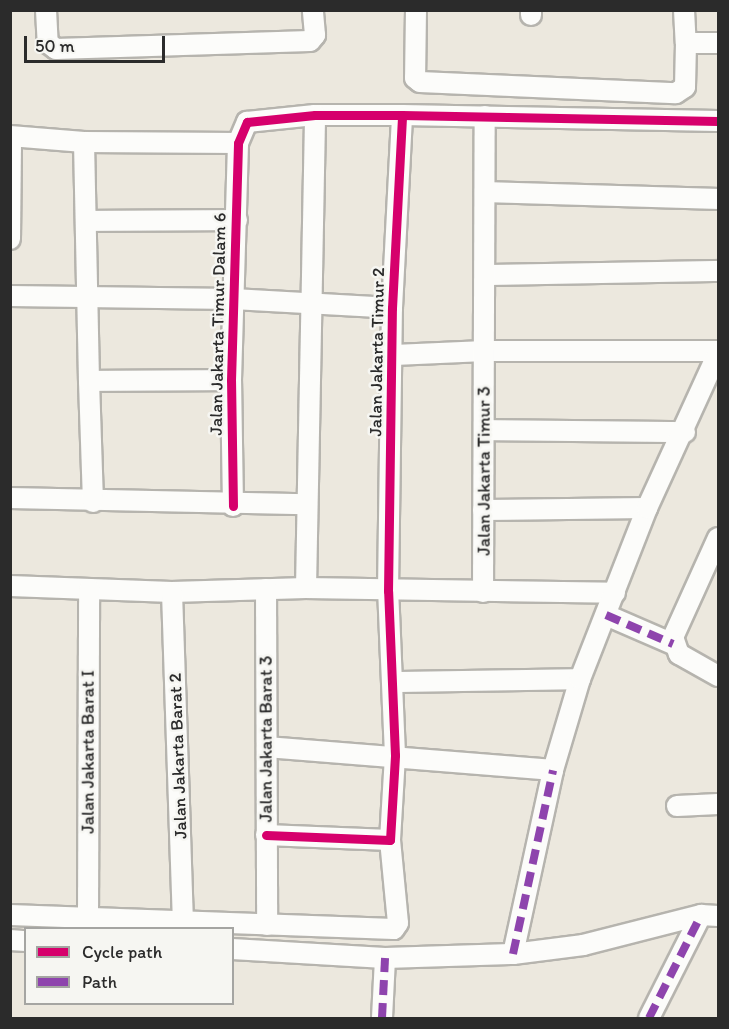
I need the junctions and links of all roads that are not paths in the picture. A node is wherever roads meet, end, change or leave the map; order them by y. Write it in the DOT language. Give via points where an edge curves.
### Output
graph roads {
  1 [pos="46,10"];
  2 [pos="313,10"];
  3 [pos="416,10"];
  4 [pos="684,10"];
  5 [pos="686,43"];
  6 [pos="718,43"];
  7 [pos="315,115"];
  8 [pos="402,115"];
  9 [pos="484,116"];
  10 [pos="718,122"];
  11 [pos="11,137"];
  12 [pos="84,142"];
  13 [pos="238,143"];
  14 [pos="485,192"];
  15 [pos="718,199"];
  16 [pos="237,220"];
  17 [pos="86,222"];
  18 [pos="10,239"];
  19 [pos="718,271"];
  20 [pos="485,275"];
  21 [pos="10,296"];
  22 [pos="88,299"];
  23 [pos="233,299"];
  24 [pos="314,302"];
  25 [pos="392,308"];
  26 [pos="485,351"];
  27 [pos="718,352"];
  28 [pos="394,355"];
  29 [pos="89,381"];
  30 [pos="231,381"];
  31 [pos="485,430"];
  32 [pos="685,432"];
  33 [pos="10,498"];
  34 [pos="93,502"];
  35 [pos="306,504"];
  36 [pos="233,506"];
  37 [pos="647,508"];
  38 [pos="483,510"];
  39 [pos="718,538"];
  40 [pos="10,586"];
  41 [pos="306,588"];
  42 [pos="89,589"];
  43 [pos="266,589"];
  44 [pos="388,591"];
  45 [pos="172,592"];
  46 [pos="483,592"];
  47 [pos="615,593"];
  48 [pos="606,615"];
  49 [pos="673,644"];
  50 [pos="718,676"];
  51 [pos="580,679"];
  52 [pos="393,682"];
  53 [pos="267,747"];
  54 [pos="395,755"];
  55 [pos="553,770"];
  56 [pos="718,804"];
  57 [pos="677,806"];
  58 [pos="266,835"];
  59 [pos="390,840"];
  60 [pos="10,915"];
  61 [pos="88,916"];
  62 [pos="710,916"];
  63 [pos="183,920"];
  64 [pos="267,925"];
  65 [pos="234,949"];
  66 [pos="513,954"];
  67 [pos="384,958"];
  68 [pos="382,1018"];
  69 [pos="649,1018"];
  1 -- 2 [label="street" via="48,43 56,49 310,41 315,35"];
  3 -- 5 [label="street" via="415,78 420,82 676,93 685,87"];
  4 -- 5 [label="street"];
  5 -- 6 [label="street"];
  7 -- 8 [label="street"];
  7 -- 13 [label="street" via="254,119 245,124"];
  7 -- 24 [label="street"];
  8 -- 9 [label="street"];
  8 -- 25 [label="street, Jalan Jakarta Timur 2"];
  9 -- 10 [label="street"];
  9 -- 14 [label="street, Jalan Jakarta Timur 3"];
  11 -- 12 [label="street"];
  11 -- 18 [label="street"];
  12 -- 13 [label="street"];
  12 -- 17 [label="street"];
  13 -- 16 [label="street, Jalan Jakarta Timur Dalam 6"];
  14 -- 15 [label="street"];
  14 -- 20 [label="street, Jalan Jakarta Timur 3"];
  16 -- 17 [label="street"];
  16 -- 23 [label="street, Jalan Jakarta Timur Dalam 6"];
  17 -- 22 [label="street"];
  19 -- 20 [label="street"];
  20 -- 26 [label="street, Jalan Jakarta Timur 3"];
  21 -- 22 [label="street"];
  22 -- 23 [label="street"];
  22 -- 29 [label="street"];
  23 -- 24 [label="street"];
  23 -- 30 [label="street, Jalan Jakarta Timur Dalam 6"];
  24 -- 25 [label="street"];
  24 -- 35 [label="street"];
  25 -- 28 [label="street, Jalan Jakarta Timur 2"];
  26 -- 27 [label="street"];
  26 -- 28 [label="street"];
  26 -- 31 [label="street, Jalan Jakarta Timur 3"];
  27 -- 32 [label="street"];
  28 -- 44 [label="street, Jalan Jakarta Timur 2"];
  29 -- 30 [label="street"];
  29 -- 34 [label="street"];
  30 -- 36 [label="street, Jalan Jakarta Timur Dalam 6"];
  31 -- 32 [label="street"];
  31 -- 38 [label="street, Jalan Jakarta Timur 3"];
  32 -- 37 [label="street"];
  33 -- 34 [label="street"];
  34 -- 36 [label="street"];
  35 -- 36 [label="street"];
  35 -- 41 [label="street"];
  37 -- 38 [label="street"];
  37 -- 47 [label="street"];
  38 -- 46 [label="street, Jalan Jakarta Timur 3"];
  39 -- 49 [label="street" via="675,629"];
  40 -- 42 [label="street"];
  41 -- 43 [label="street"];
  41 -- 44 [label="street"];
  42 -- 45 [label="street"];
  42 -- 61 [label="street, Jalan Jakarta Barat I"];
  43 -- 45 [label="street"];
  43 -- 53 [label="street, Jalan Jakarta Barat 3"];
  44 -- 46 [label="street"];
  44 -- 52 [label="street, Jalan Jakarta Timur 2"];
  45 -- 63 [label="street, Jalan Jakarta Barat 2"];
  46 -- 47 [label="street"];
  47 -- 48 [label="street"];
  48 -- 49 [label="street"];
  48 -- 51 [label="street"];
  49 -- 50 [label="street" via="684,657"];
  51 -- 52 [label="street"];
  51 -- 55 [label="street"];
  52 -- 54 [label="street, Jalan Jakarta Timur 2"];
  53 -- 54 [label="street"];
  53 -- 58 [label="street, Jalan Jakarta Barat 3"];
  54 -- 55 [label="street"];
  54 -- 59 [label="street, Jalan Jakarta Timur 2"];
  55 -- 66 [label="street"];
  56 -- 57 [label="street"];
  58 -- 59 [label="street"];
  58 -- 64 [label="street, Jalan Jakarta Barat 3"];
  59 -- 64 [label="street, Jalan Jakarta Timur 2" via="398,923 394,929"];
  60 -- 61 [label="street"];
  61 -- 63 [label="street"];
  62 -- 66 [label="street" via="583,945"];
  62 -- 69 [label="street"];
  63 -- 64 [label="street"];
  65 -- 67 [label="street"];
  66 -- 67 [label="street"];
  67 -- 68 [label="street"];
}
